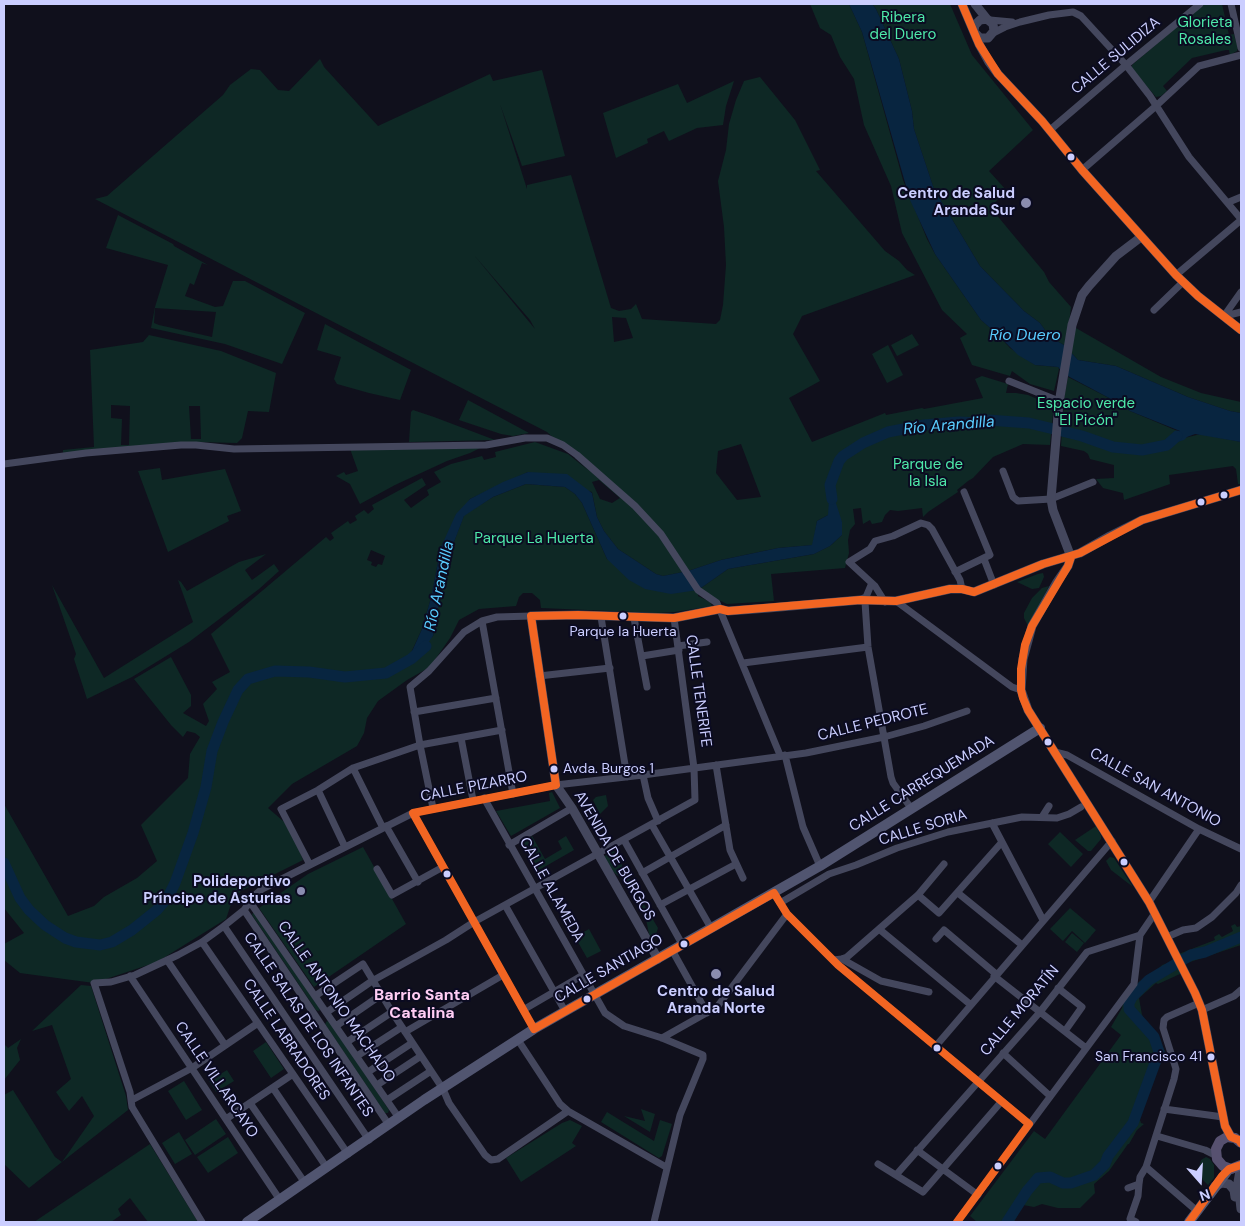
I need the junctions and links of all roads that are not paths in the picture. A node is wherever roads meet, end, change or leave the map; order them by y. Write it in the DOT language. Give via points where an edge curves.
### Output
graph roads {
  1 [pos="962,4"];
  2 [pos="975,4"];
  3 [pos="1071,4"];
  4 [pos="1200,4"];
  5 [pos="1231,4"];
  6 [pos="1073,12"];
  7 [pos="988,20"];
  8 [pos="1020,22"];
  9 [pos="975,32"];
  10 [pos="992,35"];
  11 [pos="1241,48"];
  12 [pos="1241,55"];
  13 [pos="1126,65"];
  14 [pos="994,68"];
  15 [pos="1156,106"];
  16 [pos="1050,130"];
  17 [pos="1082,170"];
  18 [pos="1241,198"];
  19 [pos="1229,202"];
  20 [pos="1241,219"];
  21 [pos="1139,235"];
  22 [pos="1179,278"];
  23 [pos="1241,292"];
  24 [pos="1154,310"];
  25 [pos="1241,312"];
  26 [pos="1224,316"];
  27 [pos="1241,330"];
  28 [pos="1009,381"];
  29 [pos="1060,397"];
  30 [pos="4,464"];
  31 [pos="1003,471"];
  32 [pos="1093,482"];
  33 [pos="1241,490"];
  34 [pos="964,492"];
  35 [pos="1051,499"];
  36 [pos="1071,557"];
  37 [pos="984,559"];
  38 [pos="955,572"];
  39 [pos="871,584"];
  40 [pos="994,585"];
  41 [pos="966,590"];
  42 [pos="909,598"];
  43 [pos="862,601"];
  44 [pos="896,601"];
  45 [pos="881,602"];
  46 [pos="720,610"];
  47 [pos="908,611"];
  48 [pos="531,616"];
  49 [pos="601,617"];
  50 [pos="634,618"];
  51 [pos="674,618"];
  52 [pos="482,621"];
  53 [pos="707,642"];
  54 [pos="868,647"];
  55 [pos="679,648"];
  56 [pos="642,656"];
  57 [pos="743,663"];
  58 [pos="610,668"];
  59 [pos="539,676"];
  60 [pos="647,687"];
  61 [pos="1021,690"];
  62 [pos="497,700"];
  63 [pos="967,712"];
  64 [pos="415,714"];
  65 [pos="1040,728"];
  66 [pos="502,730"];
  67 [pos="461,738"];
  68 [pos="884,738"];
  69 [pos="420,746"];
  70 [pos="1055,752"];
  71 [pos="782,756"];
  72 [pos="716,765"];
  73 [pos="353,768"];
  74 [pos="694,768"];
  75 [pos="644,775"];
  76 [pos="627,777"];
  77 [pos="556,784"];
  78 [pos="318,790"];
  79 [pos="513,794"];
  80 [pos="484,798"];
  81 [pos="473,800"];
  82 [pos="1049,806"];
  83 [pos="1081,807"];
  84 [pos="433,808"];
  85 [pos="572,808"];
  86 [pos="911,808"];
  87 [pos="413,813"];
  88 [pos="1042,817"];
  89 [pos="655,823"];
  90 [pos="992,823"];
  91 [pos="726,825"];
  92 [pos="384,827"];
  93 [pos="1199,829"];
  94 [pos="624,840"];
  95 [pos="1112,841"];
  96 [pos="1002,842"];
  97 [pos="510,844"];
  98 [pos="345,847"];
  99 [pos="1241,848"];
  100 [pos="598,854"];
  101 [pos="670,857"];
  102 [pos="736,864"];
  103 [pos="944,864"];
  104 [pos="310,865"];
  105 [pos="820,866"];
  106 [pos="443,867"];
  107 [pos="377,869"];
  108 [pos="642,873"];
  109 [pos="743,878"];
  110 [pos="418,882"];
  111 [pos="1241,885"];
  112 [pos="534,889"];
  113 [pos="688,890"];
  114 [pos="774,893"];
  115 [pos="958,893"];
  116 [pos="918,896"];
  117 [pos="250,902"];
  118 [pos="1149,902"];
  119 [pos="780,903"];
  120 [pos="505,905"];
  121 [pos="660,905"];
  122 [pos="244,910"];
  123 [pos="1155,913"];
  124 [pos="787,914"];
  125 [pos="1043,920"];
  126 [pos="474,922"];
  127 [pos="224,926"];
  128 [pos="711,928"];
  129 [pos="879,929"];
  130 [pos="1140,935"];
  131 [pos="1167,937"];
  132 [pos="936,938"];
  133 [pos="202,942"];
  134 [pos="682,944"];
  135 [pos="1022,945"];
  136 [pos="672,950"];
  137 [pos="658,959"];
  138 [pos="167,960"];
  139 [pos="833,960"];
  140 [pos="842,960"];
  141 [pos="503,975"];
  142 [pos="583,975"];
  143 [pos="995,975"];
  144 [pos="130,976"];
  145 [pos="372,981"];
  146 [pos="1058,988"];
  147 [pos="1241,990"];
  148 [pos="554,992"];
  149 [pos="929,992"];
  150 [pos="381,995"];
  151 [pos="594,995"];
  152 [pos="315,996"];
  153 [pos="971,1005"];
  154 [pos="1201,1006"];
  155 [pos="523,1010"];
  156 [pos="565,1011"];
  157 [pos="392,1012"];
  158 [pos="1040,1012"];
  159 [pos="707,1013"];
  160 [pos="328,1014"];
  161 [pos="320,1022"];
  162 [pos="258,1023"];
  163 [pos="336,1026"];
  164 [pos="403,1029"];
  165 [pos="534,1030"];
  166 [pos="1065,1031"];
  167 [pos="662,1038"];
  168 [pos="518,1040"];
  169 [pos="347,1042"];
  170 [pos="412,1043"];
  171 [pos="226,1045"];
  172 [pos="935,1047"];
  173 [pos="1086,1048"];
  174 [pos="1003,1053"];
  175 [pos="356,1056"];
  176 [pos="421,1056"];
  177 [pos="192,1068"];
  178 [pos="431,1071"];
  179 [pos="368,1072"];
  180 [pos="293,1074"];
  181 [pos="978,1082"];
  182 [pos="377,1085"];
  183 [pos="273,1088"];
  184 [pos="443,1089"];
  185 [pos="1050,1096"];
  186 [pos="132,1100"];
  187 [pos="387,1100"];
  188 [pos="1001,1102"];
  189 [pos="250,1103"];
  190 [pos="1164,1109"];
  191 [pos="568,1111"];
  192 [pos="1223,1116"];
  193 [pos="226,1119"];
  194 [pos="394,1122"];
  195 [pos="1029,1124"];
  196 [pos="1156,1136"];
  197 [pos="369,1140"];
  198 [pos="1231,1140"];
  199 [pos="918,1150"];
  200 [pos="1204,1150"];
  201 [pos="348,1154"];
  202 [pos="1218,1158"];
  203 [pos="878,1164"];
  204 [pos="666,1167"];
  205 [pos="1146,1167"];
  206 [pos="1236,1167"];
  207 [pos="327,1168"];
  208 [pos="942,1168"];
  209 [pos="896,1175"];
  210 [pos="304,1183"];
  211 [pos="1139,1184"];
  212 [pos="1216,1184"];
  213 [pos="1128,1188"];
  214 [pos="978,1195"];
  215 [pos="280,1200"];
  216 [pos="1241,1209"];
  217 [pos="1197,1211"];
  218 [pos="958,1219"];
  219 [pos="1133,1220"];
  220 [pos="202,1222"];
  221 [pos="247,1222"];
  222 [pos="654,1222"];
  223 [pos="1189,1222"];
  1 -- 9 [label="street"];
  2 -- 7 [label="street"];
  3 -- 6 [label="street"];
  4 -- 13 [label="street, CALLE SULIDIZA"];
  5 -- 11 [label="street"];
  6 -- 8 [label="street"];
  6 -- 13 [label="street" via="1086,19"];
  7 -- 8 [label="street"];
  7 -- 9 [label="street" via="977,22"];
  7 -- 10 [label="street" via="994,28"];
  8 -- 10 [label="street"];
  9 -- 10 [label="street" via="984,39"];
  9 -- 14 [label="street"];
  10 -- 14 [label="street" via="990,53"];
  12 -- 15 [label="street" via="1199,66"];
  13 -- 15 [label="street"];
  13 -- 16 [label="street, CALLE SULIDIZA"];
  14 -- 16 [label="street"];
  15 -- 17 [label="street"];
  15 -- 19 [label="street" via="1190,157"];
  16 -- 17 [label="street"];
  17 -- 21 [label="street"];
  18 -- 19 [label="street"];
  19 -- 20 [label="street"];
  20 -- 22 [label="street"];
  21 -- 22 [label="street"];
  21 -- 29 [label="street" via="1086,289 1072,325"];
  22 -- 24 [label="street"];
  22 -- 26 [label="street"];
  23 -- 26 [label="street"];
  25 -- 26 [label="street"];
  26 -- 27 [label="street"];
  28 -- 29 [label="street"];
  29 -- 35 [label="street"];
  30 -- 46 [label="street" via="181,445 234,449 486,445 547,438 577,455 635,506 659,531 698,590 718,603"];
  31 -- 35 [label="street" via="1015,500"];
  32 -- 35 [label="street"];
  33 -- 36 [label="street" via="1142,520"];
  34 -- 37 [label="street" via="990,553"];
  35 -- 36 [label="street"];
  36 -- 40 [label="street" via="1043,564"];
  36 -- 61 [label="street" via="1032,626 1024,650"];
  37 -- 38 [label="street"];
  37 -- 40 [label="street"];
  38 -- 39 [label="street" via="932,530 924,523 875,541 870,549 849,562"];
  38 -- 41 [label="street"];
  39 -- 43 [label="street"];
  39 -- 45 [label="street" via="875,586"];
  40 -- 41 [label="street"];
  41 -- 42 [label="street" via="950,589"];
  42 -- 44 [label="street"];
  42 -- 47 [label="street"];
  43 -- 45 [label="street"];
  43 -- 46 [label="street"];
  43 -- 54 [label="street"];
  44 -- 45 [label="street"];
  44 -- 47 [label="street"];
  46 -- 51 [label="street"];
  46 -- 57 [label="street"];
  47 -- 61 [label="street" via="1012,687"];
  48 -- 49 [label="street"];
  48 -- 52 [label="street"];
  48 -- 59 [label="street, AVENIDA DE BURGOS"];
  49 -- 50 [label="street"];
  49 -- 58 [label="street"];
  50 -- 51 [label="street"];
  50 -- 56 [label="street"];
  51 -- 55 [label="street, CALLE TENERIFE"];
  52 -- 62 [label="street"];
  52 -- 64 [label="street" via="464,632 410,687"];
  53 -- 55 [label="street"];
  54 -- 57 [label="street"];
  54 -- 68 [label="street"];
  55 -- 56 [label="street"];
  55 -- 74 [label="street, CALLE TENERIFE"];
  56 -- 60 [label="street"];
  57 -- 71 [label="street"];
  58 -- 59 [label="street"];
  58 -- 76 [label="street"];
  59 -- 77 [label="street, AVENIDA DE BURGOS"];
  61 -- 65 [label="street" via="1028,710"];
  62 -- 64 [label="street"];
  62 -- 66 [label="street"];
  63 -- 68 [label="street, CALLE PEDROTE"];
  64 -- 69 [label="street"];
  65 -- 70 [label="street"];
  65 -- 86 [label="main road, CALLE CARREQUEMADA"];
  66 -- 67 [label="street"];
  66 -- 79 [label="street"];
  67 -- 69 [label="street"];
  67 -- 81 [label="street"];
  68 -- 71 [label="street, CALLE PEDROTE"];
  68 -- 86 [label="street" via="892,780"];
  69 -- 73 [label="street"];
  69 -- 84 [label="street"];
  70 -- 93 [label="street, CALLE SAN ANTONIO" via="1067,755"];
  70 -- 95 [label="street"];
  71 -- 72 [label="street, CALLE PIZARRO"];
  71 -- 105 [label="street" via="803,827"];
  72 -- 74 [label="street, CALLE PIZARRO"];
  72 -- 91 [label="street"];
  73 -- 78 [label="street"];
  73 -- 92 [label="street"];
  74 -- 75 [label="street, CALLE PIZARRO"];
  74 -- 89 [label="street, CALLE TENERIFE" via="695,800"];
  75 -- 76 [label="street, CALLE PIZARRO"];
  75 -- 89 [label="street"];
  76 -- 77 [label="street, CALLE PIZARRO"];
  77 -- 79 [label="street, CALLE PIZARRO"];
  77 -- 85 [label="street, AVENIDA DE BURGOS"];
  78 -- 98 [label="street"];
  78 -- 104 [label="street" via="281,810"];
  79 -- 80 [label="street, CALLE PIZARRO"];
  80 -- 81 [label="street, CALLE PIZARRO"];
  80 -- 97 [label="street, CALLE ALAMEDA"];
  81 -- 84 [label="street, CALLE PIZARRO"];
  82 -- 88 [label="street"];
  83 -- 88 [label="street, CALLE SORIA" via="1057,818"];
  84 -- 87 [label="street, CALLE PIZARRO"];
  85 -- 97 [label="street"];
  85 -- 100 [label="street, AVENIDA DE BURGOS"];
  86 -- 105 [label="main road, CALLE CARREQUEMADA"];
  87 -- 92 [label="street, CALLE PIZARRO"];
  87 -- 106 [label="street"];
  88 -- 90 [label="street, CALLE SORIA"];
  89 -- 94 [label="street"];
  89 -- 101 [label="street"];
  90 -- 96 [label="street"];
  90 -- 119 [label="street, CALLE SORIA" via="948,832 828,874"];
  91 -- 101 [label="street"];
  91 -- 102 [label="street"];
  92 -- 98 [label="street, CALLE PIZARRO"];
  92 -- 110 [label="street"];
  93 -- 99 [label="street, CALLE SAN ANTONIO"];
  93 -- 118 [label="street"];
  94 -- 100 [label="street"];
  94 -- 108 [label="street"];
  95 -- 118 [label="street"];
  95 -- 125 [label="street"];
  96 -- 115 [label="street"];
  96 -- 125 [label="street"];
  97 -- 112 [label="street, CALLE ALAMEDA"];
  98 -- 104 [label="street, CALLE PIZARRO"];
  100 -- 112 [label="street"];
  100 -- 137 [label="street, AVENIDA DE BURGOS"];
  101 -- 108 [label="street"];
  101 -- 113 [label="street"];
  102 -- 109 [label="street"];
  102 -- 113 [label="street"];
  103 -- 116 [label="street"];
  104 -- 117 [label="street, CALLE PIZARRO" via="262,889"];
  105 -- 114 [label="main road, CALLE SANTIAGO"];
  106 -- 110 [label="street"];
  106 -- 126 [label="street"];
  107 -- 110 [label="street" via="392,895"];
  108 -- 121 [label="street"];
  111 -- 131 [label="street" via="1212,917 1196,928"];
  112 -- 120 [label="street"];
  112 -- 142 [label="street, CALLE ALAMEDA"];
  113 -- 121 [label="street"];
  113 -- 128 [label="street"];
  114 -- 119 [label="street"];
  114 -- 128 [label="main road, CALLE SANTIAGO"];
  115 -- 116 [label="street" via="939,913"];
  115 -- 135 [label="street"];
  116 -- 129 [label="street"];
  117 -- 122 [label="street, CALLE PIZARRO"];
  117 -- 152 [label="street, CALLE ANTONIO MACHADO"];
  118 -- 123 [label="street"];
  119 -- 124 [label="street"];
  120 -- 126 [label="street"];
  120 -- 148 [label="street"];
  121 -- 134 [label="street"];
  122 -- 127 [label="street, CALLE PIZARRO"];
  122 -- 161 [label="street, CALLE ANTONIO MACHADO"];
  123 -- 130 [label="street"];
  123 -- 131 [label="street"];
  124 -- 139 [label="street"];
  124 -- 159 [label="street" via="719,1004"];
  125 -- 135 [label="street"];
  126 -- 141 [label="street"];
  126 -- 145 [label="street"];
  127 -- 133 [label="street, CALLE PIZARRO"];
  127 -- 197 [label="street, CALLE SALAS DE LOS INFANTES"];
  128 -- 134 [label="main road, CALLE SANTIAGO"];
  129 -- 140 [label="street"];
  129 -- 153 [label="street"];
  130 -- 146 [label="street, CALLE MORATÍN" via="1087,952"];
  130 -- 173 [label="street" via="1134,984"];
  131 -- 154 [label="street"];
  132 -- 143 [label="street" via="944,930"];
  133 -- 138 [label="street, CALLE PIZARRO"];
  133 -- 162 [label="street, CALLE LABRADORES"];
  134 -- 136 [label="main road, CALLE SANTIAGO"];
  135 -- 143 [label="street"];
  136 -- 137 [label="main road, CALLE SANTIAGO"];
  136 -- 159 [label="street"];
  137 -- 151 [label="main road, CALLE SANTIAGO"];
  138 -- 144 [label="street, CALLE PIZARRO"];
  138 -- 171 [label="street"];
  139 -- 140 [label="street"];
  139 -- 172 [label="street"];
  140 -- 149 [label="street" via="881,980"];
  141 -- 155 [label="street"];
  141 -- 164 [label="street"];
  142 -- 148 [label="street"];
  142 -- 151 [label="street, CALLE ALAMEDA"];
  143 -- 153 [label="street"];
  143 -- 158 [label="street"];
  144 -- 177 [label="street, CALLE VILLARCAYO"];
  144 -- 186 [label="street, CALLE PIZARRO" via="111,982 94,982"];
  145 -- 150 [label="street"];
  145 -- 152 [label="street" via="363,964"];
  145 -- 160 [label="street"];
  146 -- 158 [label="street, CALLE MORATÍN"];
  146 -- 166 [label="street" via="1082,1007"];
  147 -- 154 [label="street" via="1234,996"];
  148 -- 155 [label="street"];
  148 -- 156 [label="street"];
  150 -- 157 [label="street"];
  150 -- 163 [label="street"];
  151 -- 156 [label="main road, CALLE SANTIAGO"];
  151 -- 167 [label="street, CALLE ALAMEDA" via="605,1014 624,1026"];
  152 -- 160 [label="street, CALLE ANTONIO MACHADO"];
  153 -- 172 [label="street"];
  154 -- 190 [label="street" via="1164,1020 1163,1028 1176,1070"];
  154 -- 192 [label="street"];
  155 -- 165 [label="street"];
  156 -- 165 [label="main road, CALLE SANTIAGO"];
  157 -- 164 [label="street"];
  157 -- 169 [label="street"];
  158 -- 166 [label="street"];
  158 -- 174 [label="street, CALLE MORATÍN"];
  159 -- 167 [label="street"];
  160 -- 161 [label="street"];
  160 -- 163 [label="street, CALLE ANTONIO MACHADO"];
  161 -- 194 [label="street, CALLE ANTONIO MACHADO"];
  162 -- 171 [label="street"];
  162 -- 180 [label="street, CALLE LABRADORES"];
  163 -- 169 [label="street, CALLE ANTONIO MACHADO"];
  164 -- 170 [label="street"];
  164 -- 175 [label="street"];
  165 -- 168 [label="main road, CALLE SANTIAGO"];
  166 -- 173 [label="street"];
  167 -- 204 [label="street, CALLE ALAMEDA" via="703,1058 680,1115"];
  168 -- 184 [label="main road, CALLE SANTIAGO"];
  168 -- 191 [label="street" via="560,1104"];
  169 -- 175 [label="street, CALLE ANTONIO MACHADO"];
  170 -- 176 [label="street"];
  170 -- 179 [label="street"];
  171 -- 177 [label="street"];
  172 -- 181 [label="street"];
  173 -- 185 [label="street"];
  174 -- 181 [label="street, CALLE MORATÍN"];
  174 -- 185 [label="street"];
  175 -- 179 [label="street, CALLE ANTONIO MACHADO"];
  176 -- 178 [label="street"];
  176 -- 182 [label="street"];
  177 -- 186 [label="street"];
  177 -- 193 [label="street, CALLE VILLARCAYO"];
  178 -- 184 [label="street"];
  178 -- 187 [label="street"];
  179 -- 182 [label="street, CALLE ANTONIO MACHADO"];
  180 -- 183 [label="street"];
  180 -- 201 [label="street, CALLE LABRADORES"];
  181 -- 188 [label="street"];
  181 -- 199 [label="street, CALLE MORATÍN"];
  182 -- 187 [label="street, CALLE ANTONIO MACHADO"];
  183 -- 189 [label="street"];
  183 -- 207 [label="street"];
  184 -- 191 [label="street" via="449,1103 491,1160 498,1159"];
  184 -- 194 [label="main road, CALLE SANTIAGO"];
  185 -- 195 [label="street"];
  186 -- 220 [label="street" via="132,1106"];
  187 -- 194 [label="street, CALLE ANTONIO MACHADO"];
  188 -- 195 [label="street"];
  188 -- 208 [label="street"];
  189 -- 193 [label="street"];
  189 -- 210 [label="street"];
  190 -- 192 [label="street"];
  190 -- 196 [label="street"];
  191 -- 204 [label="street"];
  192 -- 198 [label="street"];
  193 -- 215 [label="street, CALLE VILLARCAYO"];
  194 -- 197 [label="main road, CALLE SANTIAGO"];
  195 -- 214 [label="street"];
  196 -- 200 [label="street"];
  196 -- 205 [label="street"];
  197 -- 201 [label="main road, CALLE SANTIAGO"];
  198 -- 200 [label="street"];
  198 -- 202 [label="main road"];
  199 -- 208 [label="street"];
  199 -- 209 [label="street, CALLE MORATÍN"];
  200 -- 202 [label="street"];
  201 -- 207 [label="main road, CALLE SANTIAGO"];
  202 -- 206 [label="main road" via="1223,1166"];
  202 -- 212 [label="main road"];
  203 -- 209 [label="street"];
  204 -- 222 [label="street"];
  205 -- 211 [label="street"];
  205 -- 217 [label="street"];
  206 -- 212 [label="main road"];
  206 -- 216 [label="street"];
  207 -- 210 [label="main road, CALLE SANTIAGO"];
  208 -- 209 [label="street" via="923,1194"];
  208 -- 214 [label="street"];
  210 -- 215 [label="main road, CALLE SANTIAGO"];
  211 -- 213 [label="street"];
  211 -- 219 [label="street"];
  212 -- 216 [label="street" via="1229,1184"];
  212 -- 217 [label="main road"];
  214 -- 218 [label="street"];
  215 -- 221 [label="main road, CALLE SANTIAGO"];
  217 -- 223 [label="main road"];
}
